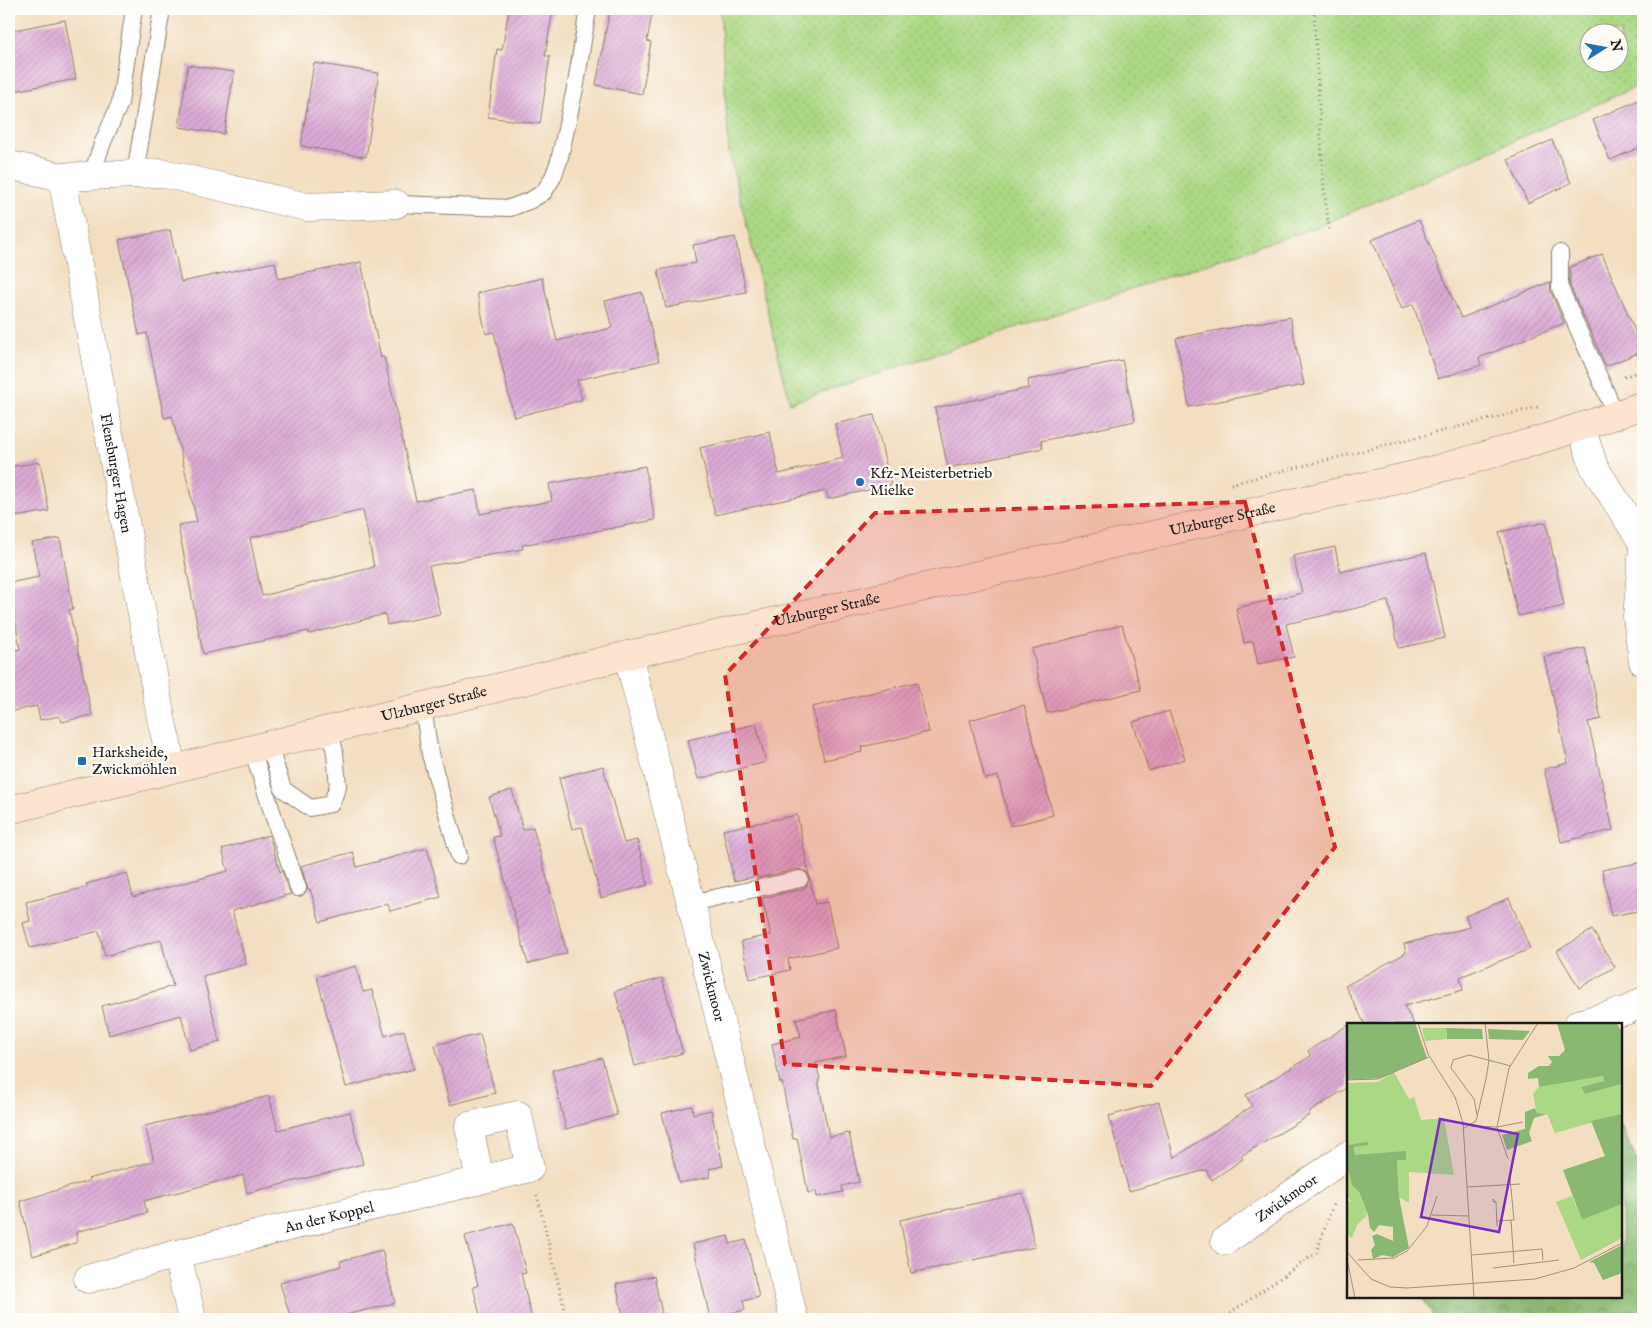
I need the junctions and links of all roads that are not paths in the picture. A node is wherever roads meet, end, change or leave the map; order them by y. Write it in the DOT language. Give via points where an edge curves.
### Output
graph roads {
  1 [pos="134,9"];
  2 [pos="162,9"];
  3 [pos="588,9"];
  4 [pos="9,165"];
  5 [pos="135,174"];
  6 [pos="91,176"];
  7 [pos="62,177"];
  8 [pos="396,204"];
  9 [pos="1560,253"];
  10 [pos="1643,405"];
  11 [pos="1616,415"];
  12 [pos="1581,427"];
  13 [pos="1643,543"];
  14 [pos="1643,548"];
  15 [pos="628,655"];
  16 [pos="1643,662"];
  17 [pos="423,706"];
  18 [pos="330,729"];
  19 [pos="261,747"];
  20 [pos="171,769"];
  21 [pos="9,810"];
  22 [pos="459,856"];
  23 [pos="800,879"];
  24 [pos="298,888"];
  25 [pos="691,903"];
  26 [pos="1643,1001"];
  27 [pos="1582,1023"];
  28 [pos="1347,1156"];
  29 [pos="480,1180"];
  30 [pos="1225,1241"];
  31 [pos="177,1254"];
  32 [pos="88,1279"];
  33 [pos="192,1319"];
  34 [pos="794,1319"];
  1 -- 6 [label="lane" via="120,103"];
  2 -- 5 [label="lane"];
  3 -- 8 [label="lane" via="559,161 544,192 510,208"];
  4 -- 7 [label="street"];
  5 -- 6 [label="street"];
  5 -- 8 [label="street" via="162,172 307,207"];
  6 -- 7 [label="street"];
  7 -- 20 [label="street, Flensburger Hagen"];
  9 -- 11 [label="lane" via="1560,288"];
  10 -- 11 [label="main road, Ulzburger Straße"];
  11 -- 12 [label="main road, Ulzburger Straße"];
  12 -- 13 [label="street" via="1594,467"];
  12 -- 15 [label="main road, Ulzburger Straße" via="1414,475"];
  14 -- 16 [label="street" via="1637,616"];
  15 -- 17 [label="main road, Ulzburger Straße"];
  15 -- 25 [label="street, Zwickmoor"];
  17 -- 18 [label="main road, Ulzburger Straße"];
  17 -- 22 [label="lane" via="430,754"];
  18 -- 19 [label="main road, Ulzburger Straße"];
  18 -- 19 [label="lane" via="338,786 331,804 310,808 283,790"];
  19 -- 20 [label="main road, Ulzburger Straße"];
  19 -- 24 [label="lane" via="278,830"];
  20 -- 21 [label="main road, Ulzburger Straße"];
  23 -- 25 [label="lane"];
  25 -- 34 [label="street, Zwickmoor"];
  26 -- 27 [label="street" via="1628,1010"];
  28 -- 30 [label="street, Zwickmoor"];
  29 -- 29 [label="street, An der Koppel" via="530,1168 518,1115 469,1126"];
  29 -- 31 [label="street, An der Koppel"];
  31 -- 32 [label="street, An der Koppel"];
  31 -- 33 [label="street"];
}
